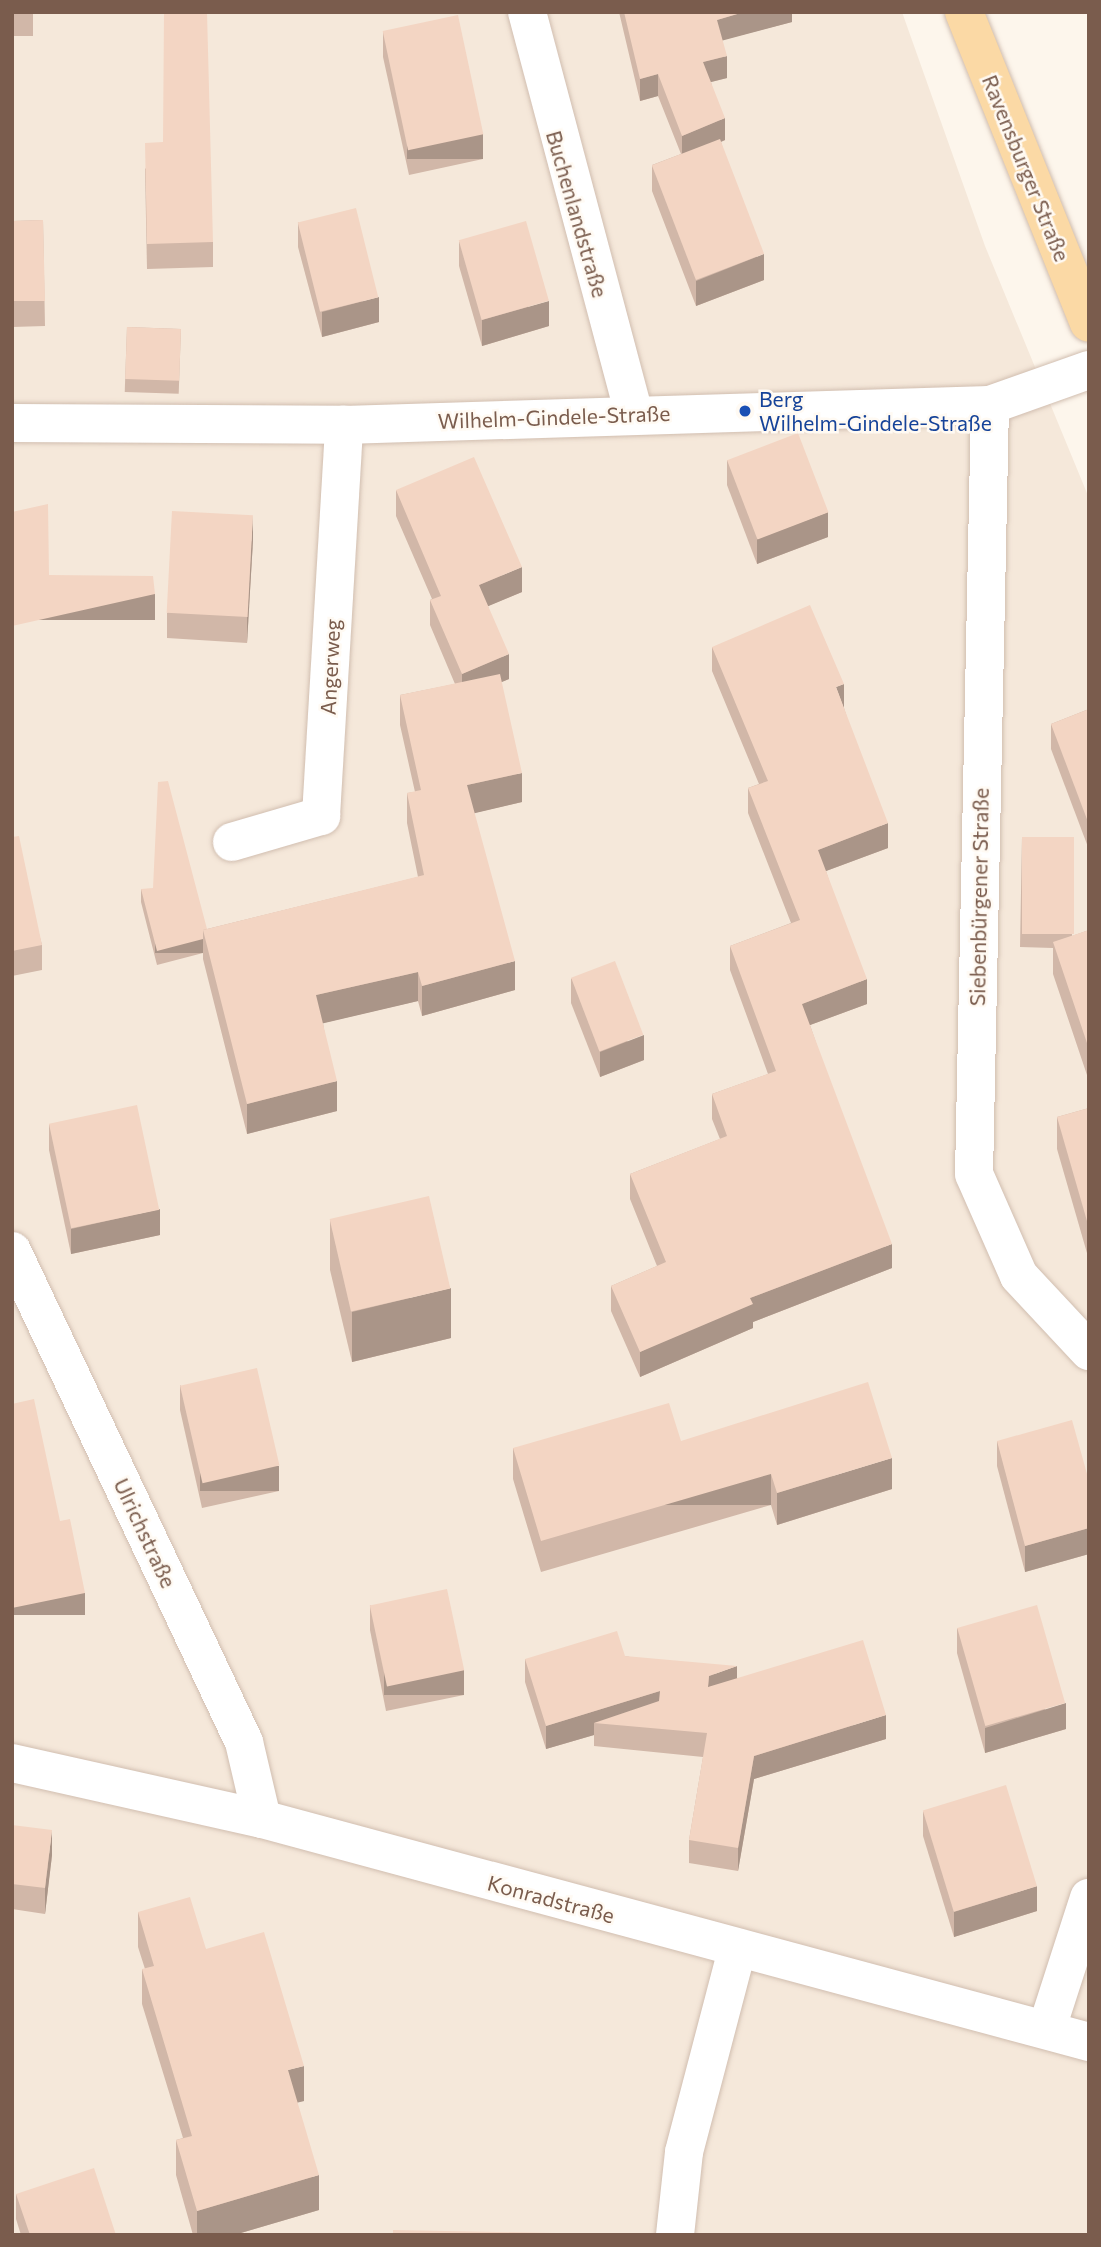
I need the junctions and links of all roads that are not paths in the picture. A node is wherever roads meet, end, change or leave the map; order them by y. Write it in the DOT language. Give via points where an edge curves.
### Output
graph roads {
  1 [pos="527,12"];
  2 [pos="964,12"];
  3 [pos="1089,323"];
  4 [pos="1089,370"];
  5 [pos="990,405"];
  6 [pos="634,414"];
  7 [pos="12,423"];
  8 [pos="344,425"];
  9 [pos="232,842"];
  10 [pos="12,1251"];
  11 [pos="1089,1351"];
  12 [pos="12,1763"];
  13 [pos="262,1819"];
  14 [pos="1089,1898"];
  15 [pos="737,1950"];
  16 [pos="1047,2028"];
  17 [pos="1089,2042"];
  18 [pos="675,2235"];
  1 -- 6 [label="street, Buchenlandstraße" via="551,122"];
  2 -- 3 [label="main road, Ravensburger Straße"];
  4 -- 5 [label="street, Wilhelm-Gindele-Straße"];
  5 -- 6 [label="street, Wilhelm-Gindele-Straße"];
  5 -- 11 [label="street, Siebenbürgener Straße" via="974,1174 1019,1276"];
  6 -- 8 [label="street, Wilhelm-Gindele-Straße"];
  7 -- 8 [label="street, Wilhelm-Gindele-Straße"];
  8 -- 9 [label="street, Angerweg" via="321,816"];
  10 -- 13 [label="street, Ulrichstraße" via="244,1742"];
  12 -- 13 [label="street, Konradstraße"];
  13 -- 15 [label="street, Konradstraße"];
  14 -- 16 [label="street"];
  15 -- 16 [label="street, Konradstraße"];
  15 -- 18 [label="street" via="684,2151"];
  16 -- 17 [label="street, Konradstraße"];
}
